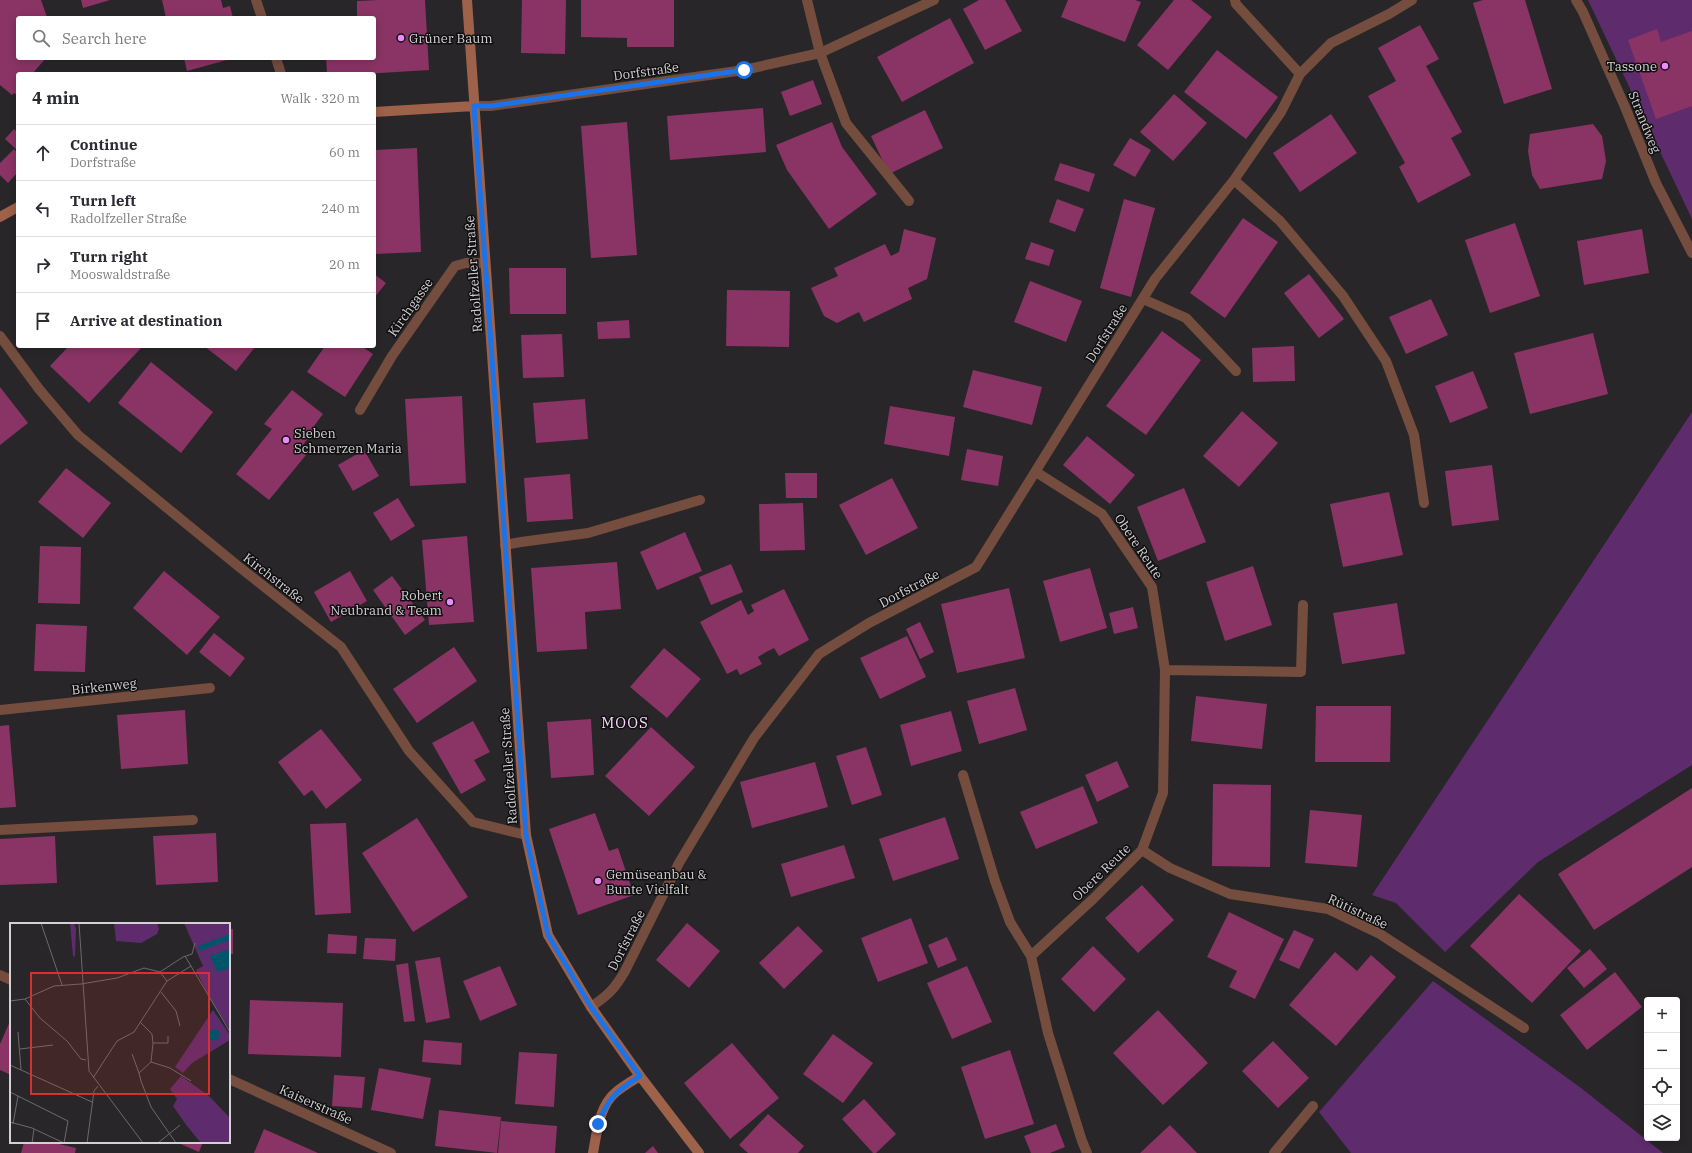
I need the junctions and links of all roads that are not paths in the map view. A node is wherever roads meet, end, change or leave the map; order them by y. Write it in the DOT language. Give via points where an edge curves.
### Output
graph roads {
  1 [pos="256,0"];
  2 [pos="467,0"];
  3 [pos="807,0"];
  4 [pos="934,0"];
  5 [pos="1235,0"];
  6 [pos="1412,0"];
  7 [pos="1576,0"];
  8 [pos="261,16"];
  9 [pos="820,53"];
  10 [pos="277,60"];
  11 [pos="280,72"];
  12 [pos="1300,74"];
  13 [pos="474,106"];
  14 [pos="376,112"];
  15 [pos="1234,180"];
  16 [pos="909,201"];
  17 [pos="16,208"];
  18 [pos="0,217"];
  19 [pos="1692,253"];
  20 [pos="485,262"];
  21 [pos="1143,298"];
  22 [pos="0,336"];
  23 [pos="1236,370"];
  24 [pos="360,410"];
  25 [pos="1036,472"];
  26 [pos="700,500"];
  27 [pos="1424,503"];
  28 [pos="505,545"];
  29 [pos="1303,605"];
  30 [pos="1165,670"];
  31 [pos="210,688"];
  32 [pos="0,710"];
  33 [pos="963,775"];
  34 [pos="193,820"];
  35 [pos="0,830"];
  36 [pos="526,835"];
  37 [pos="1142,850"];
  38 [pos="1030,956"];
  39 [pos="0,975"];
  40 [pos="10,980"];
  41 [pos="591,1007"];
  42 [pos="1524,1028"];
  43 [pos="640,1076"];
  44 [pos="230,1079"];
  45 [pos="1313,1106"];
  46 [pos="391,1153"];
  47 [pos="593,1153"];
  48 [pos="699,1153"];
  49 [pos="1087,1153"];
  50 [pos="1274,1153"];
  1 -- 8 [label="street"];
  2 -- 13 [label="main road, Radolfzeller Straße"];
  3 -- 9 [label="street"];
  4 -- 9 [label="street, Dorfstraße"];
  5 -- 12 [label="street"];
  6 -- 12 [label="street, Dorfstraße" via="1331,43"];
  7 -- 19 [label="street, Strandweg" via="1625,107 1656,183"];
  9 -- 13 [label="street, Dorfstraße" via="744,70 491,106"];
  9 -- 16 [label="street" via="846,123"];
  10 -- 11 [label="street"];
  12 -- 15 [label="street, Dorfstraße" via="1281,112"];
  13 -- 14 [label="main road"];
  13 -- 20 [label="main road, Radolfzeller Straße"];
  15 -- 21 [label="street, Dorfstraße" via="1155,279"];
  15 -- 27 [label="street" via="1290,232 1343,296 1386,361 1414,436"];
  17 -- 18 [label="main road"];
  20 -- 24 [label="street, Kirchgasse" via="466,262 455,266 392,356"];
  20 -- 28 [label="main road, Radolfzeller Straße"];
  21 -- 23 [label="street" via="1186,318"];
  21 -- 25 [label="street, Dorfstraße"];
  22 -- 36 [label="street, Kirchstraße" via="39,389 78,435 341,647 409,752 473,822"];
  25 -- 30 [label="street, Obere Reute" via="1102,514 1152,587"];
  25 -- 41 [label="street, Dorfstraße" via="976,567 869,623 819,654 754,738 679,863 616,988"];
  26 -- 28 [label="street" via="588,533"];
  28 -- 36 [label="main road, Radolfzeller Straße"];
  29 -- 30 [label="street" via="1301,672"];
  30 -- 37 [label="street, Obere Reute" via="1163,793"];
  31 -- 32 [label="street, Birkenweg"];
  33 -- 38 [label="street" via="1010,922"];
  34 -- 35 [label="street"];
  36 -- 41 [label="main road, Radolfzeller Straße" via="548,935"];
  37 -- 38 [label="street, Obere Reute"];
  37 -- 42 [label="street, Rütistraße" via="1170,868 1230,894 1328,909 1380,934"];
  38 -- 49 [label="street" via="1048,1033"];
  39 -- 40 [label="street"];
  41 -- 43 [label="main road, Radolfzeller Straße"];
  43 -- 47 [label="main road" via="616,1092 605,1105 598,1124"];
  43 -- 48 [label="main road, Radolfzeller Straße"];
  44 -- 46 [label="street, Kaiserstraße"];
  45 -- 50 [label="street"];
}
